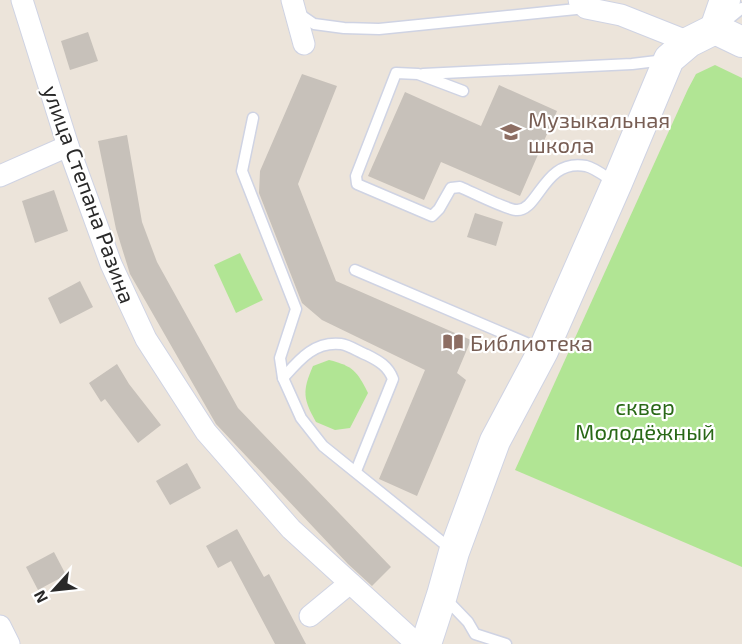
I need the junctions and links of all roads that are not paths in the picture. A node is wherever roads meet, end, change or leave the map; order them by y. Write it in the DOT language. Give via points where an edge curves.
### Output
graph roads {
  1 [pos="22,0"];
  2 [pos="725,0"];
  3 [pos="583,4"];
  4 [pos="294,6"];
  5 [pos="742,8"];
  6 [pos="742,42"];
  7 [pos="303,44"];
  8 [pos="691,44"];
  9 [pos="418,74"];
  10 [pos="463,91"];
  11 [pos="253,118"];
  12 [pos="68,146"];
  13 [pos="0,176"];
  14 [pos="617,183"];
  15 [pos="355,270"];
  16 [pos="543,351"];
  17 [pos="283,378"];
  18 [pos="356,471"];
  19 [pos="454,552"];
  20 [pos="350,583"];
  21 [pos="442,596"];
  22 [pos="310,616"];
  23 [pos="0,626"];
  24 [pos="9,644"];
  25 [pos="417,644"];
  26 [pos="426,644"];
  27 [pos="506,644"];
  1 -- 12 [label="street, улица Степана Разина"];
  2 -- 8 [label="street"];
  3 -- 4 [label="lane" via="379,29 314,24"];
  3 -- 8 [label="street"];
  4 -- 7 [label="street"];
  5 -- 8 [label="lane"];
  6 -- 8 [label="street"];
  8 -- 9 [label="lane" via="632,64"];
  8 -- 14 [label="street"];
  9 -- 10 [label="lane"];
  9 -- 14 [label="lane" via="396,73 356,176 357,184 432,216 451,188 460,187 517,210 527,207 553,173 567,166 587,166"];
  11 -- 17 [label="lane" via="242,171 296,309 280,358"];
  12 -- 13 [label="street"];
  12 -- 20 [label="street, улица Степана Разина" via="111,264 146,339 206,432 291,529"];
  14 -- 16 [label="street"];
  15 -- 16 [label="lane"];
  16 -- 19 [label="street" via="495,441"];
  17 -- 18 [label="lane" via="301,418 323,446"];
  17 -- 18 [label="lane" via="304,354 321,345 342,344 381,362 390,371 393,380"];
  18 -- 19 [label="lane"];
  19 -- 21 [label="street"];
  20 -- 22 [label="street"];
  20 -- 25 [label="street, улица Степана Разина"];
  21 -- 26 [label="street"];
  21 -- 27 [label="lane" via="475,634"];
  23 -- 24 [label="street"];
}
